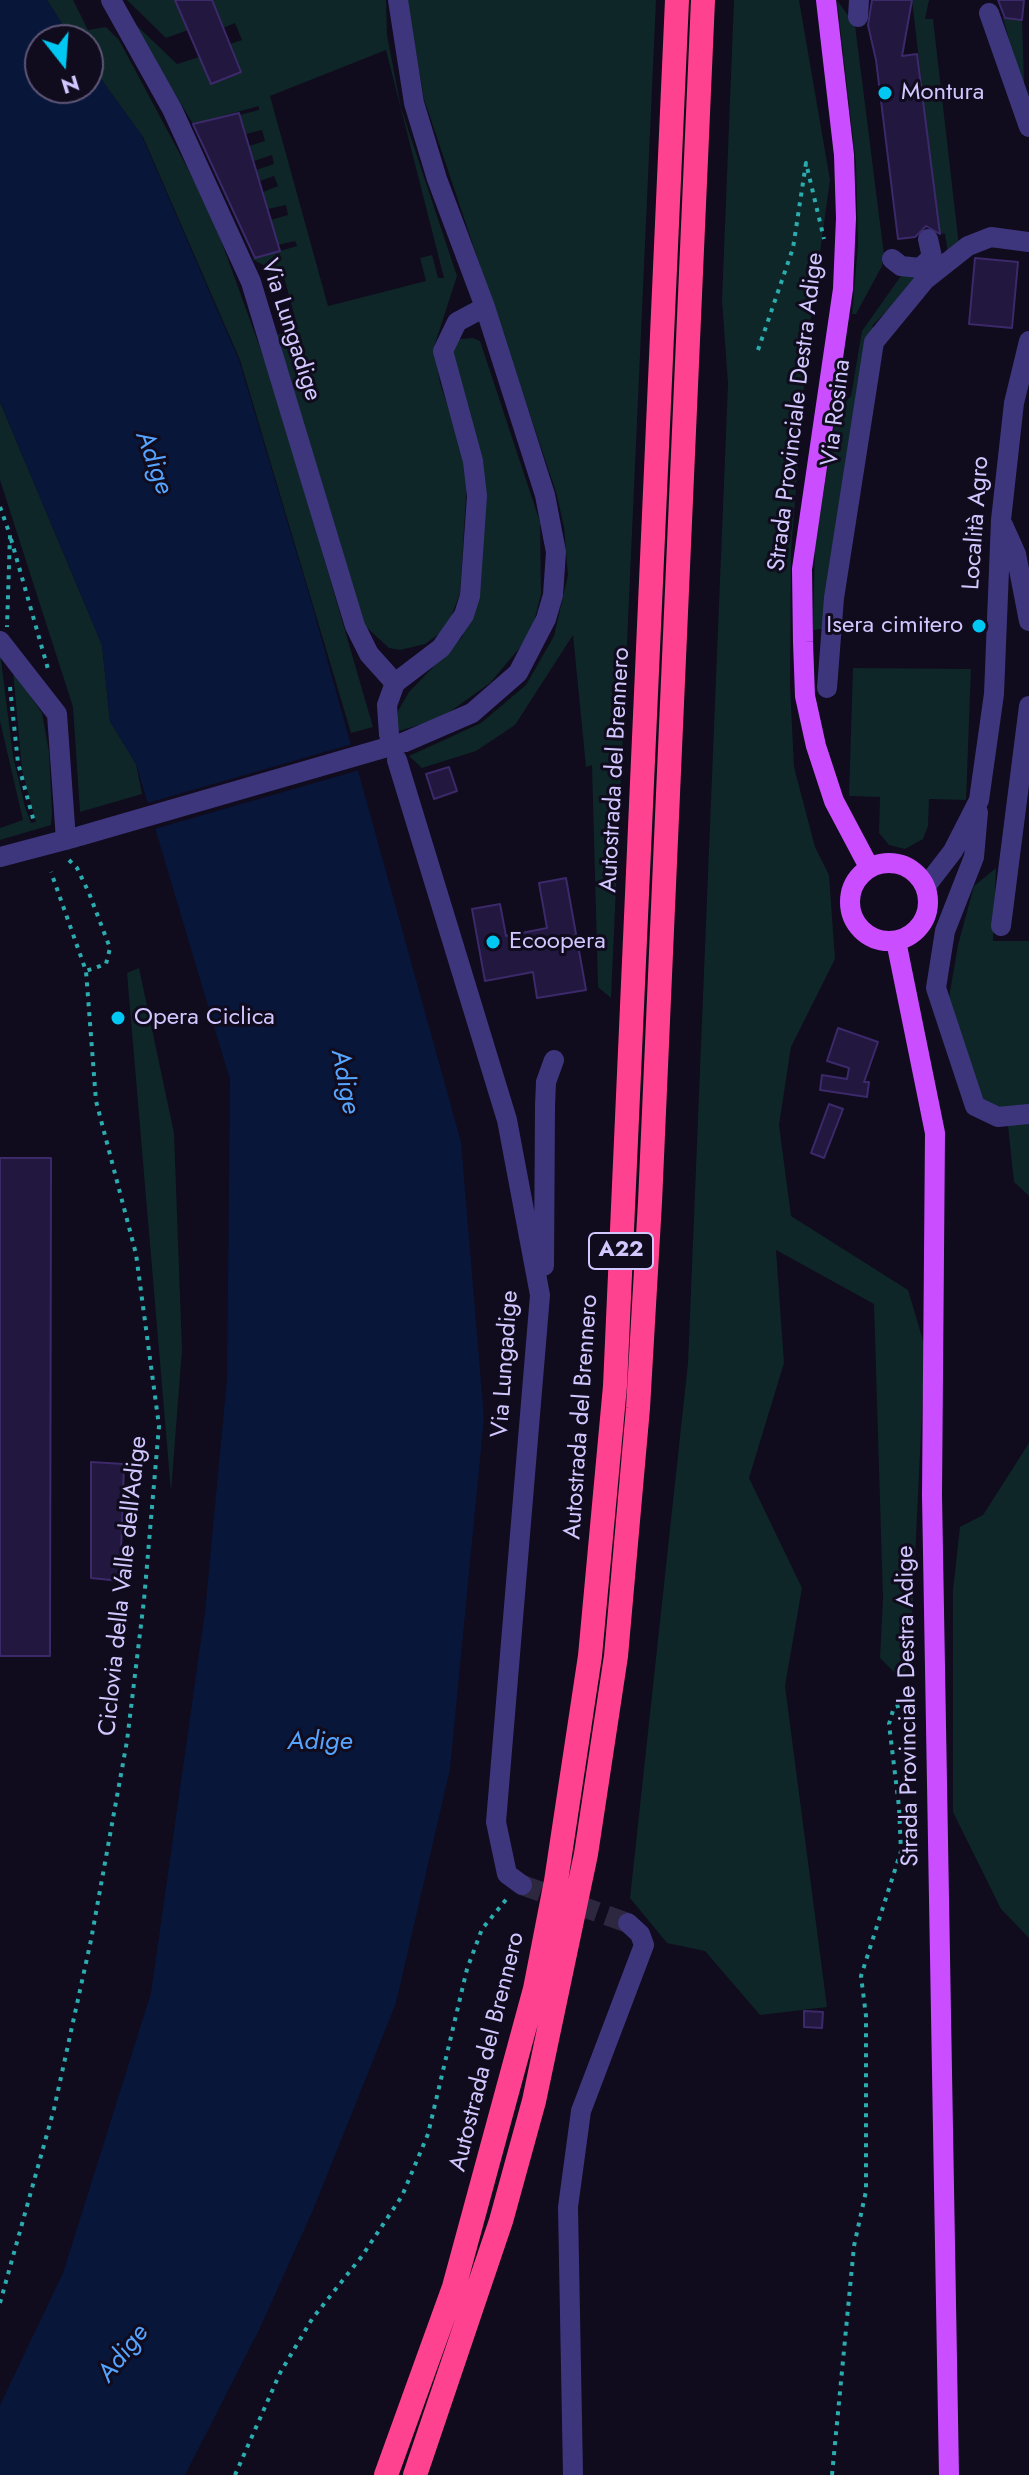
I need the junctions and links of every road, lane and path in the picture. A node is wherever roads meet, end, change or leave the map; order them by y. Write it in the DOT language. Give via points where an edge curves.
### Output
graph roads {
  1 [pos="111,0"];
  2 [pos="398,0"];
  3 [pos="677,0"];
  4 [pos="703,0"];
  5 [pos="826,0"];
  6 [pos="989,13"];
  7 [pos="1029,127"];
  8 [pos="928,239"];
  9 [pos="1029,242"];
  10 [pos="827,251"];
  11 [pos="892,259"];
  12 [pos="485,307"];
  13 [pos="1029,341"];
  14 [pos="758,350"];
  15 [pos="1001,520"];
  16 [pos="10,535"];
  17 [pos="1029,621"];
  18 [pos="0,641"];
  19 [pos="48,672"];
  20 [pos="395,683"];
  21 [pos="827,688"];
  22 [pos="1029,706"];
  23 [pos="397,746"];
  24 [pos="979,800"];
  25 [pos="70,844"];
  26 [pos="0,857"];
  27 [pos="869,867"];
  28 [pos="51,872"];
  29 [pos="926,886"];
  30 [pos="1001,926"];
  31 [pos="896,941"];
  32 [pos="86,971"];
  33 [pos="554,1060"];
  34 [pos="1029,1114"];
  35 [pos="540,1295"];
  36 [pos="935,1700"];
  37 [pos="515,1880"];
  38 [pos="628,1923"];
  39 [pos="0,2303"];
  40 [pos="235,2475"];
  41 [pos="386,2475"];
  42 [pos="415,2475"];
  43 [pos="573,2475"];
  44 [pos="832,2475"];
  45 [pos="949,2475"];
  1 -- 20 [label="street, Via Lungadige" via="172,109 251,282 355,626 369,654"];
  2 -- 12 [label="street" via="414,103"];
  3 -- 41 [label="highway, Autostrada del Brennero / A22" via="615,1386 590,1656 535,1989 454,2287"];
  4 -- 42 [label="highway, Autostrada del Brennero / A22" via="650,1202 616,1656 586,1854 534,2101 501,2221"];
  5 -- 27 [label="main road, Strada Provinciale Destra Adige" via="846,218 843,289 802,569 805,696 834,801"];
  6 -- 7 [label="street"];
  8 -- 11 [label="street" via="932,257 920,268"];
  9 -- 21 [label="street, Via Rosina" via="991,237 968,246 925,280 874,342 834,598"];
  10 -- 14 [label="path" via="806,163 793,248"];
  12 -- 20 [label="street" via="457,322 443,351 473,461 477,496 470,596 464,615 441,648"];
  12 -- 23 [label="street" via="552,523 553,595 518,673 472,713"];
  13 -- 15 [label="street, Località Agro" via="1014,403"];
  15 -- 17 [label="street" via="1016,554"];
  15 -- 24 [label="street, Località Agro" via="994,694"];
  16 -- 19 [label="path"];
  18 -- 25 [label="street" via="57,714"];
  20 -- 23 [label="street, Via Lungadige" via="387,705"];
  22 -- 30 [label="street"];
  23 -- 25 [label="street, bridge"];
  23 -- 35 [label="street, Via Lungadige" via="507,1120"];
  24 -- 29 [label="street, Località Agro" via="953,851"];
  24 -- 34 [label="street" via="974,857 945,931 936,988 975,1106 998,1117"];
  25 -- 26 [label="street"];
  25 -- 32 [label="path" via="110,948 106,964"];
  27 -- 29 [label="main road" via="891,862 912,869"];
  27 -- 31 [label="main road" via="850,892 855,922 880,941"];
  28 -- 32 [label="path, Ciclovia della Valle dell'Adige"];
  29 -- 31 [label="main road" via="929,904 924,921 913,934"];
  31 -- 36 [label="main road, Strada Provinciale Destra Adige" via="935,1133"];
  32 -- 39 [label="path, Ciclovia della Valle dell'Adige" via="96,1101 136,1254 159,1426 127,1741 94,1924 54,2109"];
  33 -- 35 [label="street" via="546,1082"];
  35 -- 37 [label="street, Via Lungadige" via="496,1822"];
  36 -- 44 [label="path" via="894,1707 889,1724 901,1851 861,1976 866,2016 866,2191 854,2246"];
  36 -- 45 [label="main road, Strada Provinciale Destra Adige"];
  37 -- 40 [label="path" via="510,1895 482,1929 467,1969 428,2134 402,2196 312,2319 280,2373"];
  38 -- 43 [label="street" via="644,1945 581,2111 568,2207"];
}
